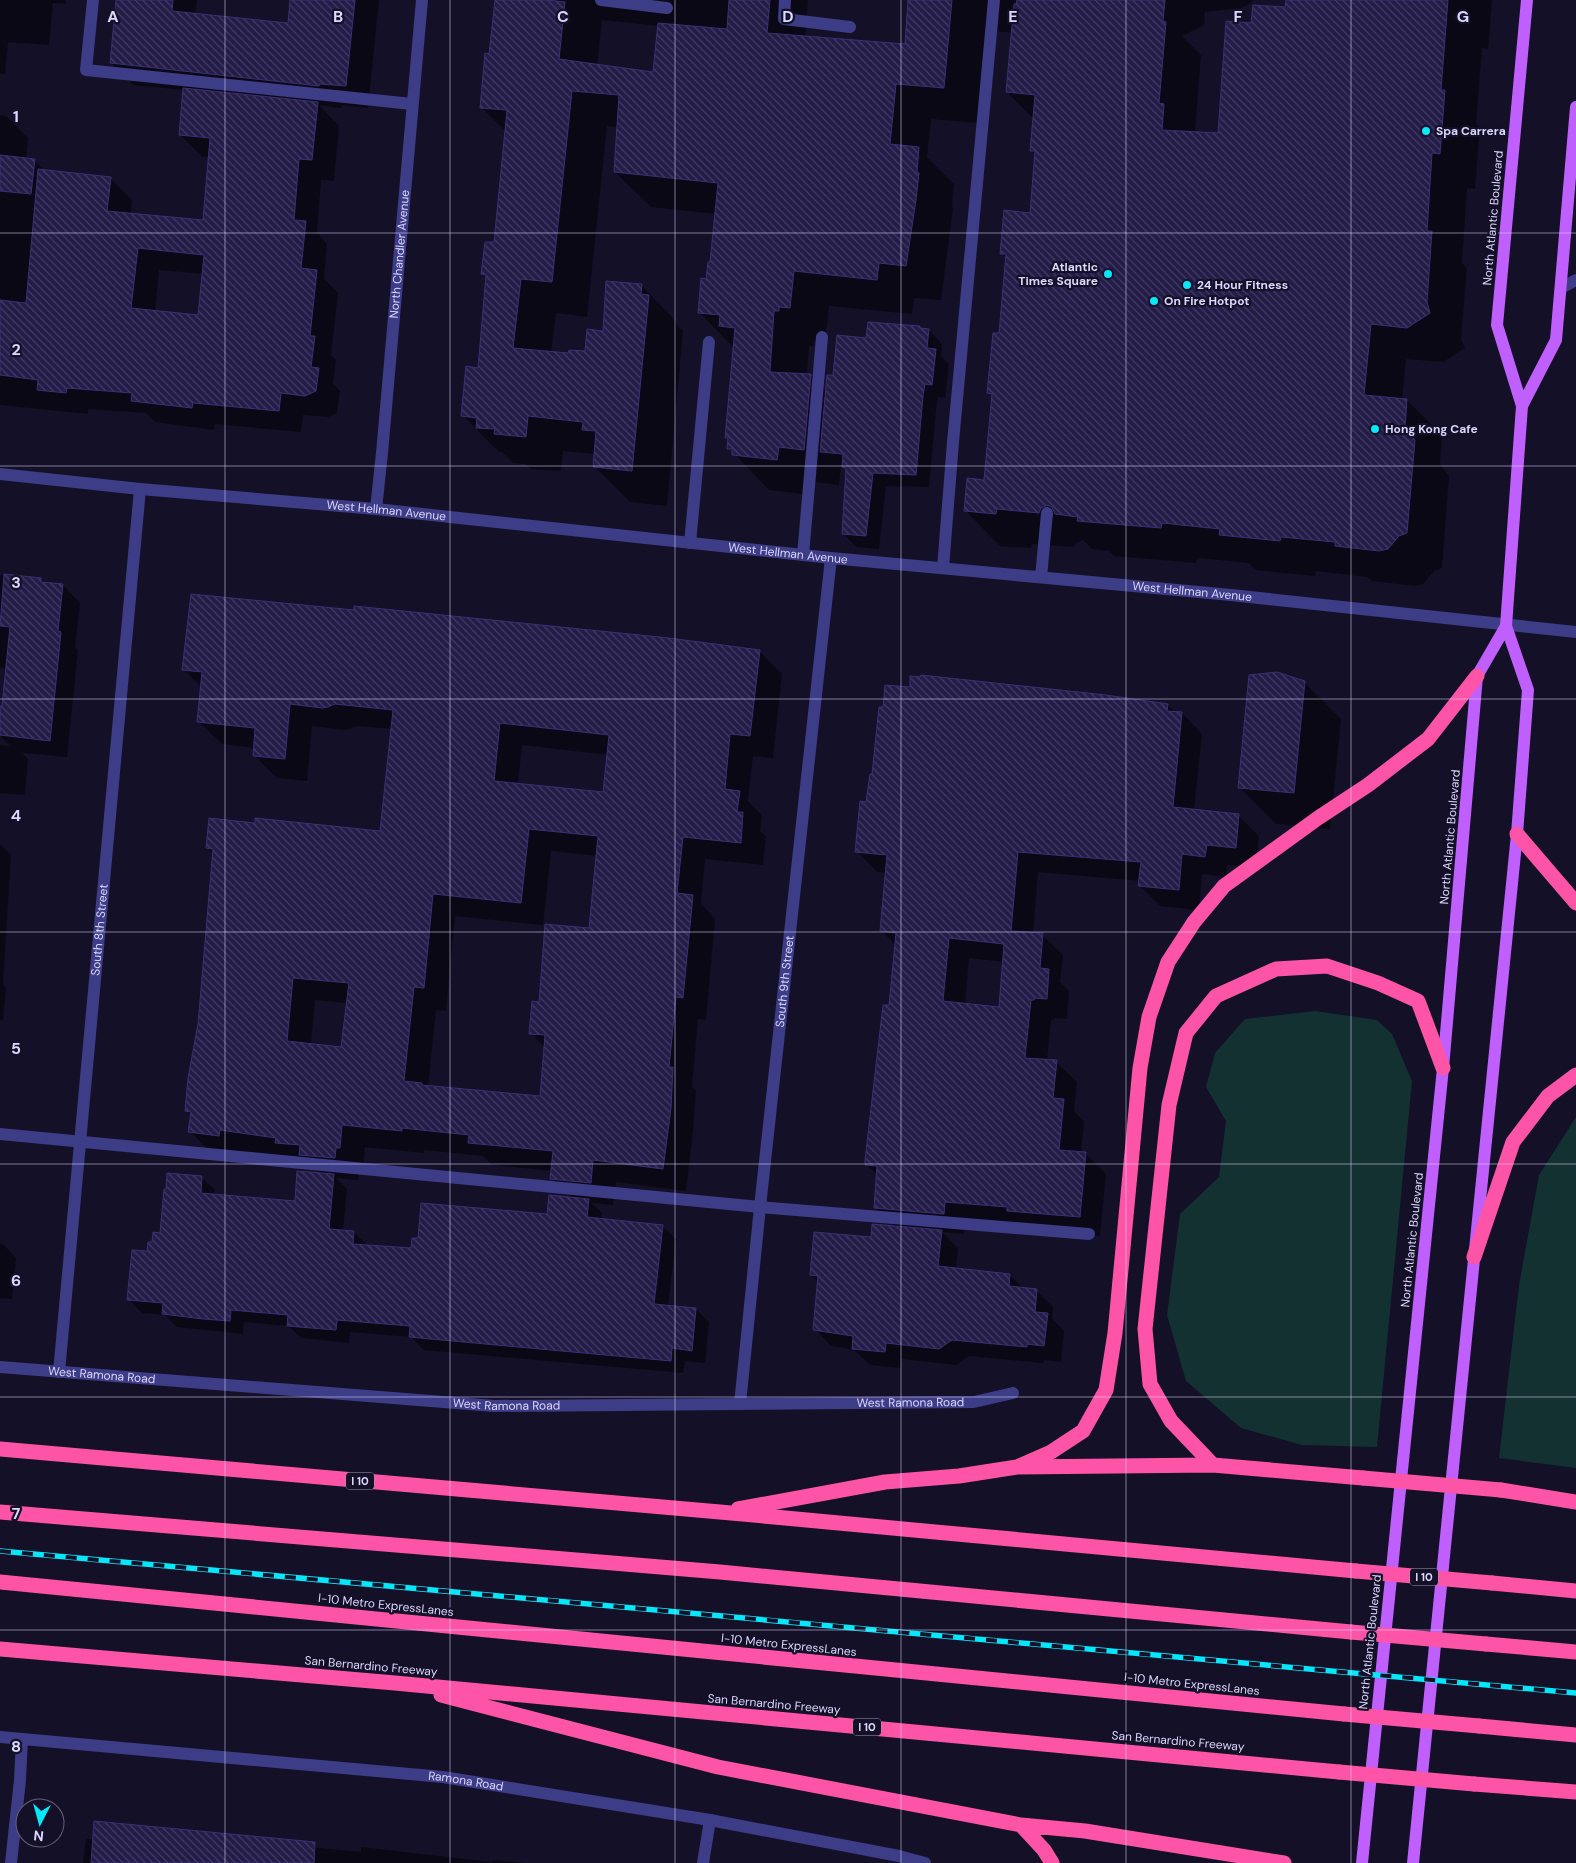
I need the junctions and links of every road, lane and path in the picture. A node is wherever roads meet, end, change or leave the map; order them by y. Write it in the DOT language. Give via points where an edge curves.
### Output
graph roads {
  1 [pos="93,0"];
  2 [pos="422,0"];
  3 [pos="601,0"];
  4 [pos="785,0"];
  5 [pos="994,0"];
  6 [pos="1526,0"];
  7 [pos="667,8"];
  8 [pos="850,27"];
  9 [pos="412,104"];
  10 [pos="1576,107"];
  11 [pos="1576,280"];
  12 [pos="1561,288"];
  13 [pos="822,337"];
  14 [pos="709,342"];
  15 [pos="1522,406"];
  16 [pos="0,474"];
  17 [pos="140,489"];
  18 [pos="376,509"];
  19 [pos="1047,513"];
  20 [pos="690,543"];
  21 [pos="803,555"];
  22 [pos="831,558"];
  23 [pos="943,568"];
  24 [pos="1041,577"];
  25 [pos="1506,626"];
  26 [pos="1576,632"];
  27 [pos="1477,676"];
  28 [pos="1517,834"];
  29 [pos="1576,903"];
  30 [pos="1443,1068"];
  31 [pos="1576,1075"];
  32 [pos="0,1134"];
  33 [pos="80,1141"];
  34 [pos="760,1207"];
  35 [pos="1088,1234"];
  36 [pos="1474,1257"];
  37 [pos="0,1367"];
  38 [pos="59,1372"];
  39 [pos="1013,1393"];
  40 [pos="740,1404"];
  41 [pos="0,1449"];
  42 [pos="1213,1465"];
  43 [pos="1017,1467"];
  44 [pos="1576,1497"];
  45 [pos="1549,1499"];
  46 [pos="1576,1502"];
  47 [pos="0,1512"];
  48 [pos="720,1512"];
  49 [pos="0,1582"];
  50 [pos="1576,1591"];
  51 [pos="0,1649"];
  52 [pos="1576,1652"];
  53 [pos="395,1683"];
  54 [pos="1576,1735"];
  55 [pos="0,1736"];
  56 [pos="22,1738"];
  57 [pos="1576,1792"];
  58 [pos="710,1820"];
  59 [pos="1021,1825"];
  60 [pos="11,1863"];
  61 [pos="703,1863"];
  62 [pos="925,1863"];
  63 [pos="1052,1863"];
  64 [pos="1284,1863"];
  65 [pos="1362,1863"];
  66 [pos="1413,1863"];
  1 -- 9 [label="street" via="86,70"];
  2 -- 9 [label="street, North Chandler Avenue"];
  3 -- 7 [label="street"];
  4 -- 8 [label="street" via="784,19"];
  5 -- 23 [label="street"];
  6 -- 15 [label="main road, North Atlantic Boulevard" via="1497,325"];
  9 -- 18 [label="street, North Chandler Avenue"];
  10 -- 12 [label="main road, North Atlantic Boulevard"];
  11 -- 12 [label="street"];
  12 -- 15 [label="main road, North Atlantic Boulevard" via="1556,340"];
  13 -- 21 [label="street"];
  14 -- 20 [label="street"];
  15 -- 25 [label="main road, North Atlantic Boulevard"];
  16 -- 17 [label="street, West Hellman Avenue"];
  17 -- 18 [label="street, West Hellman Avenue"];
  17 -- 33 [label="street, South 8th Street"];
  18 -- 20 [label="street, West Hellman Avenue"];
  19 -- 24 [label="street"];
  20 -- 21 [label="street, West Hellman Avenue"];
  21 -- 22 [label="street, West Hellman Avenue"];
  22 -- 23 [label="street, West Hellman Avenue"];
  22 -- 34 [label="street, South 9th Street"];
  23 -- 24 [label="street, West Hellman Avenue"];
  24 -- 25 [label="street, West Hellman Avenue"];
  25 -- 26 [label="street, West Hellman Avenue"];
  25 -- 27 [label="main road, North Atlantic Boulevard"];
  25 -- 28 [label="main road, North Atlantic Boulevard" via="1528,690"];
  27 -- 30 [label="main road, North Atlantic Boulevard"];
  27 -- 43 [label="highway" via="1428,739 1224,886 1194,922 1168,962 1150,1016 1140,1068 1115,1333 1106,1390 1083,1431 1052,1452"];
  28 -- 29 [label="highway"];
  28 -- 36 [label="main road, North Atlantic Boulevard"];
  30 -- 42 [label="highway" via="1418,1001 1327,966 1276,969 1216,996 1186,1033 1169,1105 1145,1329 1150,1384 1171,1421"];
  30 -- 65 [label="main road, North Atlantic Boulevard"];
  31 -- 36 [label="highway" via="1548,1096 1513,1142"];
  32 -- 33 [label="street"];
  33 -- 34 [label="street"];
  33 -- 38 [label="street, South 8th Street"];
  34 -- 35 [label="street"];
  34 -- 40 [label="street, South 9th Street"];
  36 -- 66 [label="main road, North Atlantic Boulevard"];
  37 -- 38 [label="street, West Ramona Road"];
  38 -- 40 [label="street, West Ramona Road" via="494,1406"];
  39 -- 40 [label="street, West Ramona Road" via="974,1402"];
  41 -- 48 [label="highway, I 10"];
  42 -- 43 [label="highway"];
  42 -- 45 [label="highway, bridge" via="1501,1490"];
  43 -- 48 [label="highway" via="884,1482"];
  44 -- 45 [label="highway"];
  45 -- 46 [label="highway"];
  47 -- 52 [label="highway, bridge" via="710,1572"];
  48 -- 50 [label="highway, I 10, bridge"];
  49 -- 54 [label="highway, I-10 Metro ExpressLanes, bridge"];
  51 -- 53 [label="highway, San Bernardino Freeway / I 10"];
  53 -- 57 [label="highway, San Bernardino Freeway / I 10, bridge"];
  53 -- 59 [label="highway" via="718,1766"];
  55 -- 56 [label="street, Ramona Road"];
  56 -- 58 [label="street, Ramona Road" via="443,1777"];
  56 -- 60 [label="street"];
  58 -- 61 [label="street"];
  58 -- 62 [label="street, Ramona Road"];
  59 -- 63 [label="highway"];
  59 -- 64 [label="highway" via="1085,1831"];
}
